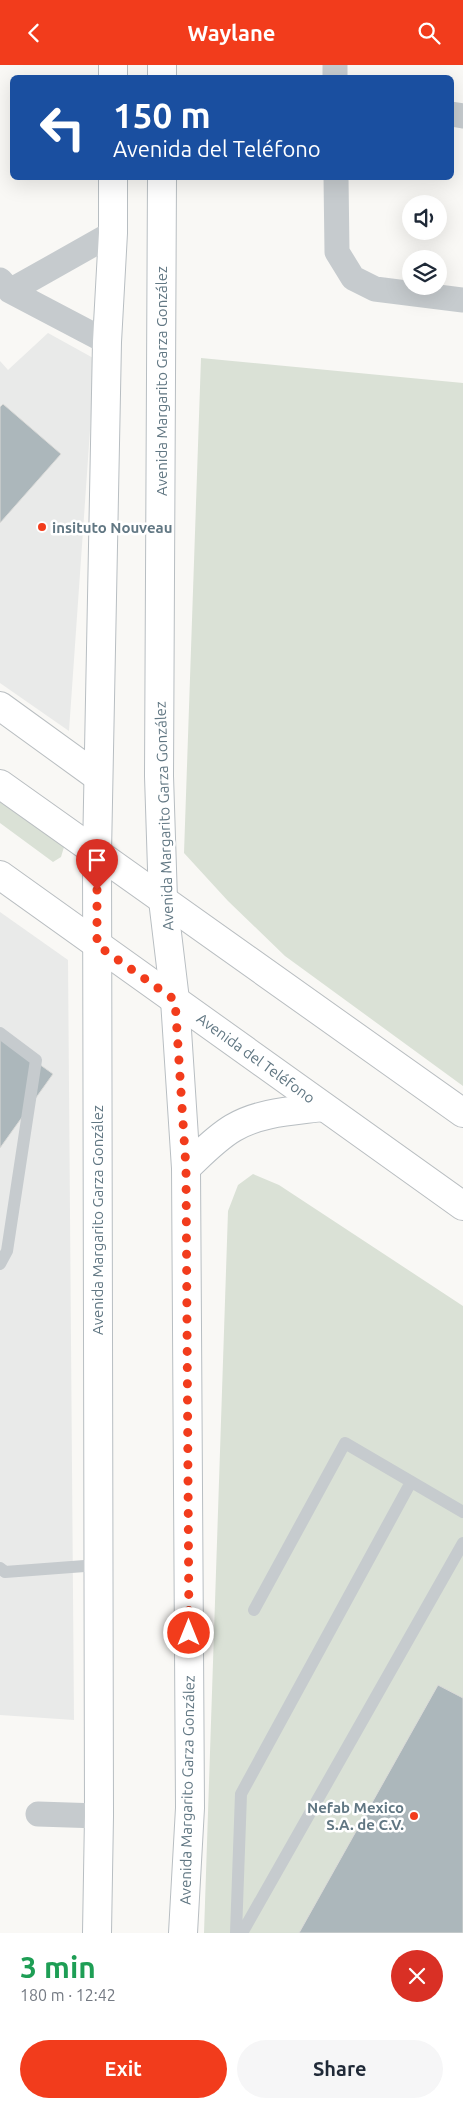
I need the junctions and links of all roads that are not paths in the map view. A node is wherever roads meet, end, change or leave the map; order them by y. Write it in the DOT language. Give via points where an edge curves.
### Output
graph roads {
  1 [pos="113,180"];
  2 [pos="162,180"];
  3 [pos="336,180"];
  4 [pos="113,233"];
  5 [pos="5,285"];
  6 [pos="463,300"];
  7 [pos="107,342"];
  8 [pos="0,706"];
  9 [pos="98,777"];
  10 [pos="0,784"];
  11 [pos="97,853"];
  12 [pos="0,875"];
  13 [pos="164,899"];
  14 [pos="97,945"];
  15 [pos="175,1000"];
  16 [pos="0,1033"];
  17 [pos="323,1107"];
  18 [pos="463,1113"];
  19 [pos="186,1168"];
  20 [pos="463,1206"];
  21 [pos="0,1264"];
  22 [pos="411,1481"];
  23 [pos="463,1512"];
  24 [pos="463,1543"];
  25 [pos="98,1565"];
  26 [pos="0,1568"];
  27 [pos="254,1610"];
  28 [pos="38,1814"];
  29 [pos="99,1816"];
  30 [pos="97,1933"];
  31 [pos="183,1933"];
  32 [pos="236,1933"];
  33 [pos="242,1933"];
  1 -- 4 [label="main road, Avenida Margarito Garza González"];
  2 -- 13 [label="main road, Avenida Margarito Garza González" via="159,775"];
  3 -- 6 [label="street" via="338,252 353,278 375,289"];
  4 -- 5 [label="street"];
  4 -- 7 [label="main road, Avenida Margarito Garza González"];
  5 -- 7 [label="street"];
  7 -- 9 [label="main road, Avenida Margarito Garza González"];
  8 -- 9 [label="main road"];
  9 -- 11 [label="main road, Avenida Margarito Garza González"];
  10 -- 11 [label="main road"];
  11 -- 13 [label="main road"];
  11 -- 14 [label="main road, Avenida Margarito Garza González"];
  12 -- 14 [label="main road, Avenida del Teléfono"];
  13 -- 15 [label="main road, Avenida Margarito Garza González"];
  13 -- 18 [label="main road"];
  14 -- 15 [label="main road, Avenida del Teléfono"];
  14 -- 25 [label="main road, Avenida Margarito Garza González"];
  15 -- 17 [label="main road, Avenida del Teléfono"];
  15 -- 19 [label="main road, Avenida Margarito Garza González"];
  16 -- 21 [label="lane" via="36,1060 7,1251"];
  17 -- 19 [label="main road" via="279,1112 234,1127"];
  17 -- 20 [label="main road, Avenida del Teléfono"];
  19 -- 31 [label="main road, Avenida Margarito Garza González" via="190,1808"];
  22 -- 23 [label="lane"];
  22 -- 27 [label="lane" via="345,1443"];
  22 -- 32 [label="lane" via="241,1793"];
  24 -- 33 [label="lane"];
  25 -- 26 [label="lane" via="5,1572"];
  25 -- 29 [label="main road, Avenida Margarito Garza González"];
  28 -- 29 [label="street"];
  29 -- 30 [label="main road, Avenida Margarito Garza González"];
}
